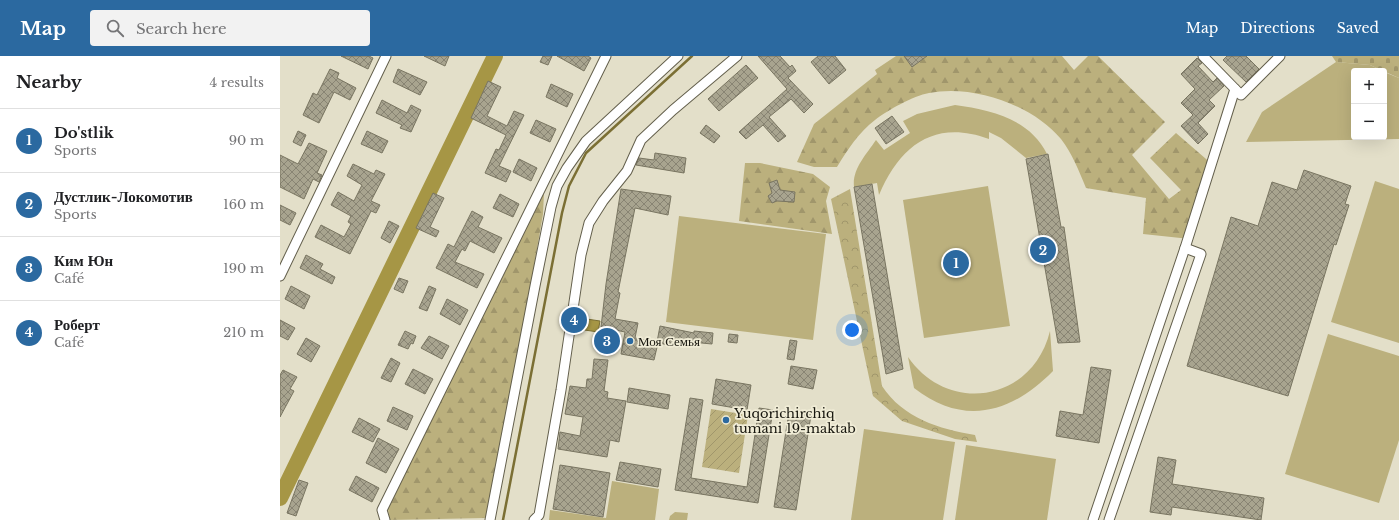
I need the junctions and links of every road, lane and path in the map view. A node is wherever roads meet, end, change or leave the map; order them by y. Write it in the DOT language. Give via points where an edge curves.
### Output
graph roads {
  1 [pos="386,56"];
  2 [pos="606,56"];
  3 [pos="678,56"];
  4 [pos="737,56"];
  5 [pos="1203,56"];
  6 [pos="1280,56"];
  7 [pos="1234,89"];
  8 [pos="1185,248"];
  9 [pos="280,276"];
  10 [pos="1122,434"];
  11 [pos="1138,438"];
  12 [pos="384,520"];
  13 [pos="490,520"];
  14 [pos="534,520"];
  15 [pos="1093,520"];
  16 [pos="1109,520"];
  1 -- 9 [label="street"];
  2 -- 12 [label="street" via="382,510"];
  3 -- 13 [label="street" via="586,141 557,186"];
  4 -- 14 [label="street" via="641,140 627,171 589,223 581,255 539,515"];
  5 -- 7 [label="street"];
  6 -- 7 [label="street" via="1241,95"];
  7 -- 8 [label="street"];
  8 -- 10 [label="street"];
  8 -- 11 [label="street" via="1201,254"];
  10 -- 11 [label="street"];
  10 -- 15 [label="street"];
  11 -- 16 [label="street"];
}
